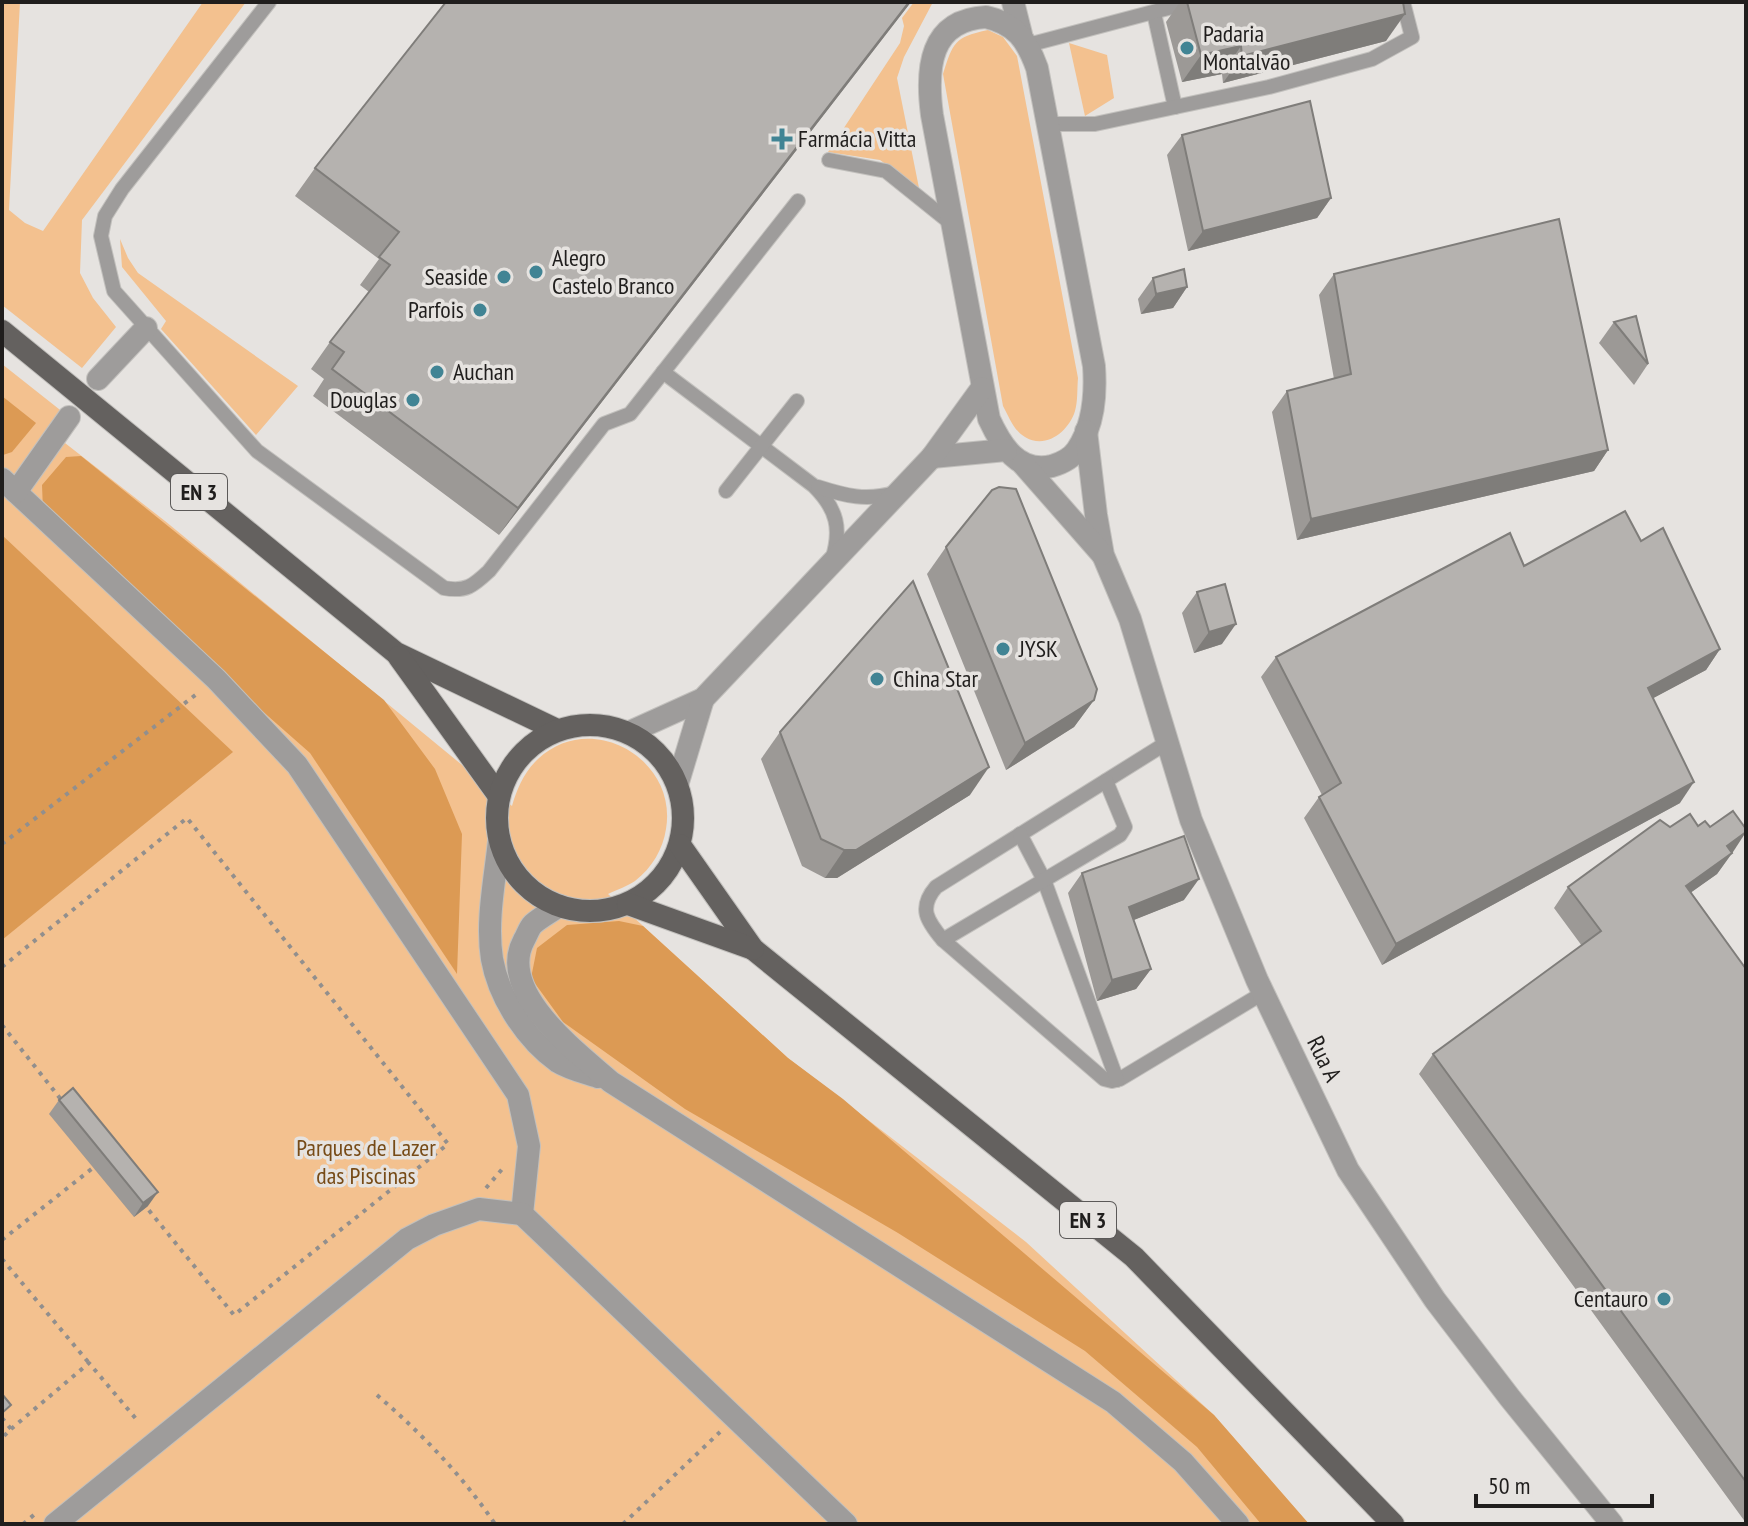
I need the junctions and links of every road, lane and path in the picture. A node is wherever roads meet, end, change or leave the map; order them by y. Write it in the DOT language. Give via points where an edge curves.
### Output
graph roads {
  1 [pos="269,2"];
  2 [pos="962,2"];
  3 [pos="1013,2"];
  4 [pos="1191,2"];
  5 [pos="1403,2"];
  6 [pos="1154,13"];
  7 [pos="947,31"];
  8 [pos="1025,39"];
  9 [pos="1175,107"];
  10 [pos="1050,124"];
  11 [pos="829,160"];
  12 [pos="798,201"];
  13 [pos="952,224"];
  14 [pos="146,328"];
  15 [pos="2,331"];
  16 [pos="663,372"];
  17 [pos="98,379"];
  18 [pos="982,388"];
  19 [pos="797,401"];
  20 [pos="69,417"];
  21 [pos="1086,431"];
  22 [pos="761,447"];
  23 [pos="932,457"];
  24 [pos="1014,457"];
  25 [pos="9,486"];
  26 [pos="814,486"];
  27 [pos="726,491"];
  28 [pos="898,492"];
  29 [pos="1103,555"];
  30 [pos="831,563"];
  31 [pos="396,653"];
  32 [pos="216,679"];
  33 [pos="703,699"];
  34 [pos="557,730"];
  35 [pos="630,732"];
  36 [pos="1168,742"];
  37 [pos="1106,781"];
  38 [pos="678,782"];
  39 [pos="499,796"];
  40 [pos="1020,834"];
  41 [pos="499,841"];
  42 [pos="2,844"];
  43 [pos="680,845"];
  44 [pos="1044,880"];
  45 [pos="628,904"];
  46 [pos="559,906"];
  47 [pos="943,940"];
  48 [pos="753,949"];
  49 [pos="2,967"];
  50 [pos="1263,993"];
  51 [pos="2,1025"];
  52 [pos="1117,1080"];
  53 [pos="611,1082"];
  54 [pos="68,1110"];
  55 [pos="507,1157"];
  56 [pos="94,1167"];
  57 [pos="486,1189"];
  58 [pos="136,1194"];
  59 [pos="522,1214"];
  60 [pos="2,1240"];
  61 [pos="2,1259"];
  62 [pos="89,1363"];
  63 [pos="377,1395"];
  64 [pos="736,1417"];
  65 [pos="2,1418"];
  66 [pos="137,1420"];
  67 [pos="11,1429"];
  68 [pos="2,1438"];
  69 [pos="45,1519"];
  70 [pos="23,1524"];
  71 [pos="495,1524"];
  72 [pos="623,1524"];
  73 [pos="846,1524"];
  74 [pos="1238,1524"];
  75 [pos="1393,1524"];
  76 [pos="1612,1524"];
  1 -- 14 [label="lane" via="105,216 101,236 114,291"];
  2 -- 7 [label="street"];
  3 -- 8 [label="street"];
  4 -- 6 [label="lane"];
  5 -- 9 [label="lane" via="1412,37 1372,59"];
  6 -- 8 [label="lane"];
  6 -- 9 [label="lane"];
  7 -- 8 [label="street" via="960,22 986,17 1003,21"];
  7 -- 13 [label="street, Rua A" via="930,65 928,90"];
  8 -- 10 [label="street"];
  9 -- 10 [label="lane" via="1095,124"];
  10 -- 21 [label="street" via="1094,366 1096,393"];
  11 -- 13 [label="lane" via="886,171"];
  12 -- 16 [label="lane"];
  13 -- 18 [label="street, Rua A"];
  14 -- 16 [label="lane" via="257,451 444,588 460,591 489,571 604,424 630,414"];
  14 -- 17 [label="street"];
  15 -- 31 [label="main road, EN 3"];
  16 -- 22 [label="lane"];
  18 -- 23 [label="street"];
  18 -- 24 [label="street, Rua A" via="989,419"];
  19 -- 22 [label="lane"];
  20 -- 25 [label="street"];
  21 -- 24 [label="street" via="1067,461 1043,467"];
  21 -- 29 [label="street, Rua A"];
  22 -- 26 [label="lane"];
  22 -- 27 [label="lane"];
  23 -- 24 [label="street"];
  23 -- 28 [label="street"];
  24 -- 29 [label="street, Rua A"];
  25 -- 32 [label="street"];
  26 -- 28 [label="lane" via="856,498"];
  26 -- 30 [label="lane" via="830,502 836,520"];
  28 -- 30 [label="street"];
  29 -- 36 [label="street, Rua A" via="1130,619"];
  30 -- 33 [label="street"];
  31 -- 34 [label="main road, EN 3"];
  31 -- 39 [label="main road, EN 3"];
  32 -- 42 [label="path"];
  32 -- 59 [label="street" via="297,765 518,1095 529,1146"];
  33 -- 35 [label="street"];
  33 -- 38 [label="street"];
  34 -- 35 [label="main road, EN 3" via="581,724"];
  34 -- 39 [label="main road, EN 3" via="520,756"];
  35 -- 38 [label="main road, EN 3" via="650,744"];
  36 -- 37 [label="lane"];
  36 -- 50 [label="street, Rua A" via="1191,820"];
  37 -- 40 [label="lane"];
  37 -- 44 [label="lane" via="1125,827 1120,835"];
  38 -- 43 [label="main road, EN 3" via="685,813"];
  39 -- 41 [label="main road, EN 3"];
  40 -- 44 [label="lane"];
  40 -- 47 [label="lane" via="928,896 928,918"];
  41 -- 46 [label="main road, EN 3" via="521,881"];
  41 -- 53 [label="street" via="492,960 507,1002 531,1037 560,1063"];
  43 -- 45 [label="main road, EN 3" via="669,870"];
  43 -- 48 [label="main road, EN 3"];
  44 -- 47 [label="lane"];
  44 -- 52 [label="lane"];
  45 -- 46 [label="main road, EN 3" via="605,911"];
  45 -- 48 [label="main road, EN 3"];
  46 -- 53 [label="street" via="531,926 519,950 519,973 529,999 558,1035"];
  47 -- 52 [label="lane" via="1104,1079"];
  48 -- 75 [label="main road, EN 3" via="1134,1257"];
  49 -- 58 [label="path" via="187,818 448,1144 234,1315"];
  50 -- 52 [label="lane"];
  50 -- 76 [label="street, Rua A" via="1357,1183 1435,1300"];
  51 -- 54 [label="path"];
  53 -- 74 [label="street" via="1113,1402 1183,1462"];
  55 -- 57 [label="path"];
  56 -- 60 [label="path"];
  59 -- 64 [label="street"];
  59 -- 69 [label="street" via="479,1209 407,1239"];
  61 -- 62 [label="path"];
  62 -- 66 [label="path"];
  62 -- 67 [label="path"];
  63 -- 71 [label="path" via="471,1488"];
  64 -- 72 [label="path"];
  64 -- 73 [label="street"];
  65 -- 67 [label="path"];
  67 -- 68 [label="path"];
  69 -- 70 [label="path"];
}
